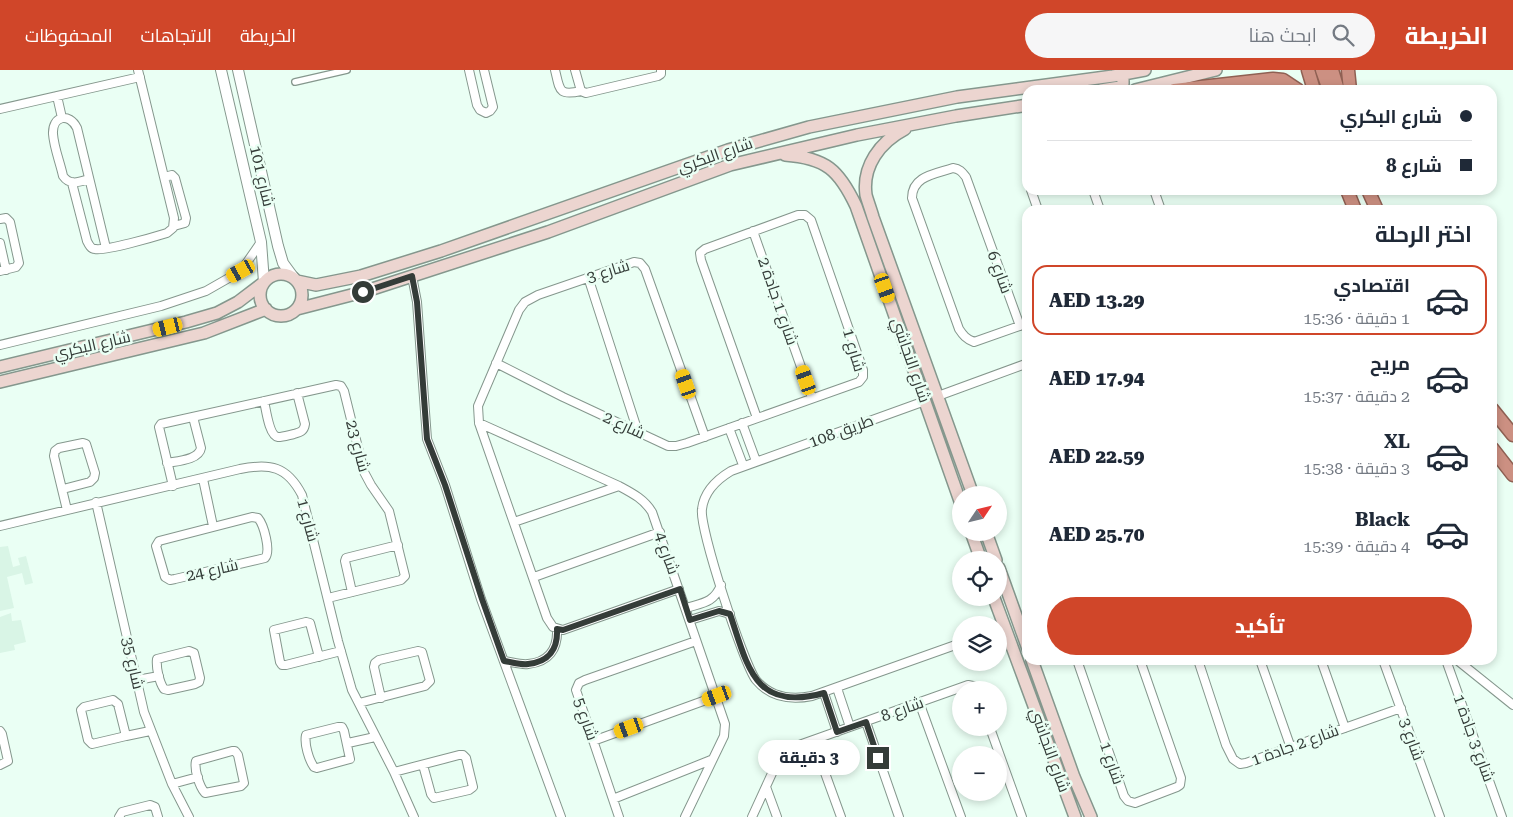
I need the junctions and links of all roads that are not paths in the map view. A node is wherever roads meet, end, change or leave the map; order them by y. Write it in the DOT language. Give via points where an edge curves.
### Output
graph roads {
  1 [pos="221,70"];
  2 [pos="238,70"];
  3 [pos="347,70"];
  4 [pos="469,70"];
  5 [pos="484,70"];
  6 [pos="555,70"];
  7 [pos="574,70"];
  8 [pos="661,70"];
  9 [pos="1145,70"];
  10 [pos="1216,70"];
  11 [pos="1308,70"];
  12 [pos="1322,70"];
  13 [pos="1332,70"];
  14 [pos="1348,70"];
  15 [pos="140,72"];
  16 [pos="647,74"];
  17 [pos="1123,74"];
  18 [pos="294,82"];
  19 [pos="1044,85"];
  20 [pos="1122,85"];
  21 [pos="1155,85"];
  22 [pos="1215,85"];
  23 [pos="1290,85"];
  24 [pos="1312,85"];
  25 [pos="1327,85"];
  26 [pos="1336,85"];
  27 [pos="1350,85"];
  28 [pos="1022,88"];
  29 [pos="581,91"];
  30 [pos="57,96"];
  31 [pos="1022,106"];
  32 [pos="0,109"];
  33 [pos="62,118"];
  34 [pos="918,124"];
  35 [pos="771,154"];
  36 [pos="262,175"];
  37 [pos="164,177"];
  38 [pos="89,179"];
  39 [pos="247,179"];
  40 [pos="72,183"];
  41 [pos="631,185"];
  42 [pos="0,219"];
  43 [pos="571,224"];
  44 [pos="174,226"];
  45 [pos="753,231"];
  46 [pos="0,242"];
  47 [pos="262,242"];
  48 [pos="106,248"];
  49 [pos="3,271"];
  50 [pos="412,276"];
  51 [pos="588,277"];
  52 [pos="296,279"];
  53 [pos="264,282"];
  54 [pos="898,284"];
  55 [pos="885,288"];
  56 [pos="298,308"];
  57 [pos="266,309"];
  58 [pos="1022,320"];
  59 [pos="1022,326"];
  60 [pos="0,344"];
  61 [pos="496,363"];
  62 [pos="1022,365"];
  63 [pos="0,366"];
  64 [pos="0,382"];
  65 [pos="297,394"];
  66 [pos="938,396"];
  67 [pos="812,398"];
  68 [pos="264,401"];
  69 [pos="925,401"];
  70 [pos="1497,414"];
  71 [pos="193,416"];
  72 [pos="757,418"];
  73 [pos="479,423"];
  74 [pos="742,423"];
  75 [pos="729,428"];
  76 [pos="638,432"];
  77 [pos="1513,435"];
  78 [pos="705,437"];
  79 [pos="1497,454"];
  80 [pos="756,461"];
  81 [pos="167,464"];
  82 [pos="743,466"];
  83 [pos="1513,475"];
  84 [pos="203,478"];
  85 [pos="173,486"];
  86 [pos="619,486"];
  87 [pos="955,486"];
  88 [pos="970,486"];
  89 [pos="63,489"];
  90 [pos="96,502"];
  91 [pos="67,510"];
  92 [pos="514,522"];
  93 [pos="0,526"];
  94 [pos="214,526"];
  95 [pos="660,532"];
  96 [pos="398,545"];
  97 [pos="534,577"];
  98 [pos="721,585"];
  99 [pos="1007,586"];
  100 [pos="680,589"];
  101 [pos="352,592"];
  102 [pos="328,598"];
  103 [pos="686,608"];
  104 [pos="730,614"];
  105 [pos="1022,619"];
  106 [pos="690,620"];
  107 [pos="557,629"];
  108 [pos="1007,640"];
  109 [pos="696,641"];
  110 [pos="952,646"];
  111 [pos="341,651"];
  112 [pos="319,657"];
  113 [pos="504,661"];
  114 [pos="1034,665"];
  115 [pos="1079,665"];
  116 [pos="1142,665"];
  117 [pos="1200,665"];
  118 [pos="1262,665"];
  119 [pos="1323,665"];
  120 [pos="1385,665"];
  121 [pos="1448,665"];
  122 [pos="1463,665"];
  123 [pos="159,676"];
  124 [pos="137,680"];
  125 [pos="837,688"];
  126 [pos="952,691"];
  127 [pos="824,693"];
  128 [pos="717,696"];
  129 [pos="382,698"];
  130 [pos="920,702"];
  131 [pos="359,704"];
  132 [pos="1513,705"];
  133 [pos="1401,708"];
  134 [pos="1054,721"];
  135 [pos="866,722"];
  136 [pos="850,727"];
  137 [pos="1042,728"];
  138 [pos="1345,728"];
  139 [pos="0,731"];
  140 [pos="150,731"];
  141 [pos="837,732"];
  142 [pos="126,736"];
  143 [pos="993,736"];
  144 [pos="375,737"];
  145 [pos="812,740"];
  146 [pos="594,741"];
  147 [pos="348,743"];
  148 [pos="1062,743"];
  149 [pos="1048,746"];
  150 [pos="1291,748"];
  151 [pos="711,760"];
  152 [pos="0,765"];
  153 [pos="423,765"];
  154 [pos="394,772"];
  155 [pos="198,777"];
  156 [pos="172,784"];
  157 [pos="766,787"];
  158 [pos="613,798"];
  159 [pos="119,817"];
  160 [pos="158,817"];
  161 [pos="189,817"];
  162 [pos="414,817"];
  163 [pos="561,817"];
  164 [pos="619,817"];
  165 [pos="685,817"];
  166 [pos="752,817"];
  167 [pos="777,817"];
  168 [pos="841,817"];
  169 [pos="899,817"];
  170 [pos="962,817"];
  171 [pos="1022,817"];
  172 [pos="1075,817"];
  173 [pos="1091,817"];
  174 [pos="1440,817"];
  175 [pos="1502,817"];
  1 -- 39 [label="street, شارع 101"];
  2 -- 36 [label="street, شارع 101"];
  3 -- 18 [label="street"];
  4 -- 5 [label="street" via="478,105 486,113 492,107"];
  6 -- 29 [label="street" via="563,92"];
  7 -- 29 [label="street"];
  8 -- 16 [label="street" via="659,75"];
  9 -- 17 [label="main road, شارع البكري"];
  10 -- 21 [label="main road"];
  11 -- 24 [label="highway"];
  12 -- 25 [label="highway"];
  13 -- 26 [label="highway"];
  14 -- 27 [label="highway"];
  15 -- 30 [label="street"];
  15 -- 37 [label="street"];
  16 -- 29 [label="street" via="586,93"];
  17 -- 19 [label="main road, شارع البكري"];
  17 -- 20 [label="main road"];
  22 -- 23 [label="highway" via="1273,78"];
  28 -- 41 [label="main road, شارع البكري" via="957,97 809,127 728,150"];
  30 -- 32 [label="street"];
  30 -- 33 [label="street"];
  31 -- 34 [label="main road, شارع البكري"];
  33 -- 38 [label="street" via="70,119 77,128"];
  33 -- 40 [label="street" via="54,123 53,137 63,176"];
  34 -- 35 [label="main road, شارع البكري"];
  34 -- 54 [label="main road, شارع النجاشي" via="883,145 868,167 866,180 866,195"];
  35 -- 43 [label="main road, شارع البكري" via="730,165"];
  35 -- 55 [label="main road, شارع النجاشي" via="801,156 825,164 846,184"];
  36 -- 39 [label="street" via="258,181"];
  36 -- 52 [label="street, شارع 101" via="283,262"];
  37 -- 44 [label="street"];
  37 -- 44 [label="street" via="174,176 186,218 185,223"];
  38 -- 40 [label="street"];
  38 -- 48 [label="street"];
  39 -- 47 [label="street, شارع 101"];
  40 -- 48 [label="street" via="90,247"];
  41 -- 43 [label="main road" via="570,213 567,218"];
  41 -- 52 [label="main road, شارع البكري" via="361,276 316,285"];
  42 -- 49 [label="street" via="6,218 10,222 20,263"];
  43 -- 50 [label="main road, شارع البكري"];
  44 -- 48 [label="street" via="167,233"];
  45 -- 67 [label="street, شارع 1 جادة 2"];
  45 -- 67 [label="street, شارع 1" via="798,215 805,215 811,220 864,375 858,382"];
  45 -- 72 [label="street, شارع 1" via="700,253"];
  46 -- 49 [label="street"];
  47 -- 53 [label="street, شارع 101"];
  47 -- 60 [label="street" via="241,271 206,291 161,306"];
  50 -- 56 [label="main road, شارع البكري"];
  50 -- 113 [label="street" via="417,302 427,439"];
  51 -- 61 [label="street, شارع 3" via="525,302"];
  51 -- 76 [label="street"];
  51 -- 78 [label="street, شارع 3" via="634,262 646,268"];
  52 -- 53 [label="main road" via="278,274"];
  52 -- 56 [label="main road" via="302,295"];
  53 -- 57 [label="main road" via="260,296"];
  53 -- 63 [label="main road, شارع البكري" via="217,313"];
  54 -- 55 [label="main road" via="889,282"];
  54 -- 66 [label="main road, شارع النجاشي"];
  55 -- 69 [label="main road, شارع النجاشي"];
  56 -- 57 [label="main road" via="282,316"];
  57 -- 64 [label="main road, شارع البكري" via="204,333"];
  58 -- 59 [label="street, شارع 6" via="962,171 953,168 920,179 912,190 912,198 958,328 974,342"];
  61 -- 73 [label="street, شارع 3" via="478,406"];
  61 -- 76 [label="street, شارع 2"];
  62 -- 66 [label="street"];
  65 -- 68 [label="street, شارع 23"];
  65 -- 68 [label="street" via="304,429 279,437 271,430"];
  65 -- 96 [label="street, شارع 23" via="336,385 343,388 364,472 389,511"];
  66 -- 88 [label="main road, شارع النجاشي"];
  67 -- 72 [label="street, شارع 1"];
  68 -- 71 [label="street, شارع 23"];
  69 -- 80 [label="street, طريق 108"];
  69 -- 87 [label="main road, شارع النجاشي"];
  70 -- 77 [label="highway"];
  71 -- 81 [label="street" via="200,452 197,456"];
  71 -- 81 [label="street, شارع 23" via="160,425"];
  72 -- 74 [label="street, شارع 2"];
  73 -- 86 [label="street, شارع 4"];
  73 -- 92 [label="street"];
  74 -- 75 [label="street, شارع 2"];
  74 -- 80 [label="street"];
  75 -- 78 [label="street, شارع 2"];
  75 -- 82 [label="street"];
  76 -- 78 [label="street, شارع 2" via="668,446"];
  79 -- 83 [label="highway"];
  80 -- 82 [label="street, طريق 108"];
  81 -- 85 [label="street, شارع 23"];
  82 -- 98 [label="street, طريق 108" via="716,482 705,496 702,509 701,520"];
  84 -- 85 [label="street, شارع 1"];
  84 -- 94 [label="street"];
  84 -- 102 [label="street, شارع 1" via="268,466 288,476 302,495"];
  85 -- 90 [label="street, شارع 1"];
  86 -- 92 [label="street"];
  86 -- 95 [label="street, شارع 4" via="647,504"];
  89 -- 89 [label="street" via="55,451 86,444 94,478"];
  89 -- 91 [label="street"];
  90 -- 91 [label="street, شارع 1"];
  90 -- 124 [label="street, شارع 35"];
  91 -- 93 [label="street, شارع 1"];
  92 -- 97 [label="street"];
  94 -- 94 [label="street, شارع 24" via="159,541 156,546 165,577 170,580 267,556 258,518"];
  95 -- 97 [label="street"];
  95 -- 100 [label="street, شارع 4"];
  96 -- 101 [label="street, شارع 23" via="404,579"];
  96 -- 101 [label="street" via="346,558"];
  97 -- 107 [label="street" via="548,618"];
  98 -- 103 [label="street" via="713,598"];
  98 -- 104 [label="street, طريق 108"];
  99 -- 105 [label="main road"];
  100 -- 103 [label="street"];
  100 -- 107 [label="street, شارع 4" via="563,630"];
  101 -- 102 [label="street, شارع 23"];
  102 -- 111 [label="street, شارع 1"];
  103 -- 106 [label="street"];
  104 -- 106 [label="street" via="719,611"];
  104 -- 127 [label="street, طريق 108" via="756,680 766,690 789,698"];
  106 -- 109 [label="street"];
  107 -- 113 [label="street" via="554,649 540,661 527,664"];
  108 -- 137 [label="main road, شارع النجاشي"];
  109 -- 128 [label="street"];
  109 -- 146 [label="street, شارع 5" via="580,683 576,690"];
  110 -- 125 [label="street, طريق 108"];
  111 -- 112 [label="street"];
  111 -- 131 [label="street, شارع 1"];
  112 -- 112 [label="street" via="282,665 274,630 310,623"];
  113 -- 163 [label="street"];
  114 -- 134 [label="main road, شارع النجاشي"];
  115 -- 116 [label="street, شارع 1" via="1124,796 1133,803 1177,787 1181,782"];
  117 -- 150 [label="street, شارع 2 جادة 1" via="1233,759 1240,764 1246,763"];
  118 -- 150 [label="street"];
  119 -- 138 [label="street"];
  120 -- 133 [label="street, شارع 3"];
  121 -- 175 [label="street, شارع 3 جادة 1"];
  122 -- 132 [label="street"];
  123 -- 123 [label="street" via="166,690 198,683 200,678 194,653 189,651 159,658 156,663"];
  123 -- 124 [label="street"];
  124 -- 140 [label="street, شارع 35"];
  125 -- 127 [label="street, طريق 108"];
  125 -- 136 [label="street"];
  126 -- 130 [label="street, شارع 8"];
  127 -- 141 [label="street"];
  128 -- 146 [label="street"];
  128 -- 151 [label="street" via="725,724 724,736"];
  129 -- 129 [label="street" via="429,684 422,652 375,663"];
  129 -- 131 [label="street"];
  130 -- 135 [label="street, شارع 8"];
  130 -- 170 [label="street"];
  131 -- 144 [label="street, شارع 1"];
  133 -- 138 [label="street, شارع 2 جادة 1"];
  133 -- 174 [label="street, شارع 3"];
  134 -- 137 [label="main road" via="1049,730"];
  134 -- 148 [label="main road, شارع النجاشي"];
  135 -- 136 [label="street"];
  135 -- 169 [label="street, شارع 8"];
  136 -- 141 [label="street"];
  137 -- 149 [label="main road, شارع النجاشي"];
  138 -- 150 [label="street, شارع 2 جادة 1"];
  139 -- 152 [label="street" via="8,760"];
  140 -- 142 [label="street"];
  140 -- 156 [label="street, شارع 35"];
  141 -- 145 [label="street"];
  142 -- 142 [label="street" via="89,743 82,709 116,701"];
  143 -- 171 [label="street"];
  144 -- 147 [label="street"];
  144 -- 154 [label="street, شارع 1"];
  145 -- 157 [label="street" via="785,750"];
  145 -- 168 [label="street"];
  146 -- 158 [label="street, شارع 5"];
  147 -- 147 [label="street" via="340,726 305,737 316,768 348,760"];
  148 -- 149 [label="main road" via="1056,741"];
  148 -- 173 [label="main road, شارع النجاشي"];
  149 -- 172 [label="main road, شارع النجاشي"];
  151 -- 158 [label="street"];
  151 -- 165 [label="street"];
  153 -- 153 [label="street" via="463,755 473,787 434,798"];
  153 -- 154 [label="street"];
  154 -- 162 [label="street, شارع 1"];
  155 -- 155 [label="street" via="206,794 241,786 245,782 234,751 198,760 195,766"];
  155 -- 156 [label="street"];
  156 -- 161 [label="street, شارع 35"];
  157 -- 166 [label="street"];
  157 -- 167 [label="street"];
  158 -- 164 [label="street, شارع 5"];
  159 -- 160 [label="street" via="122,812 150,805 155,807"];
}
